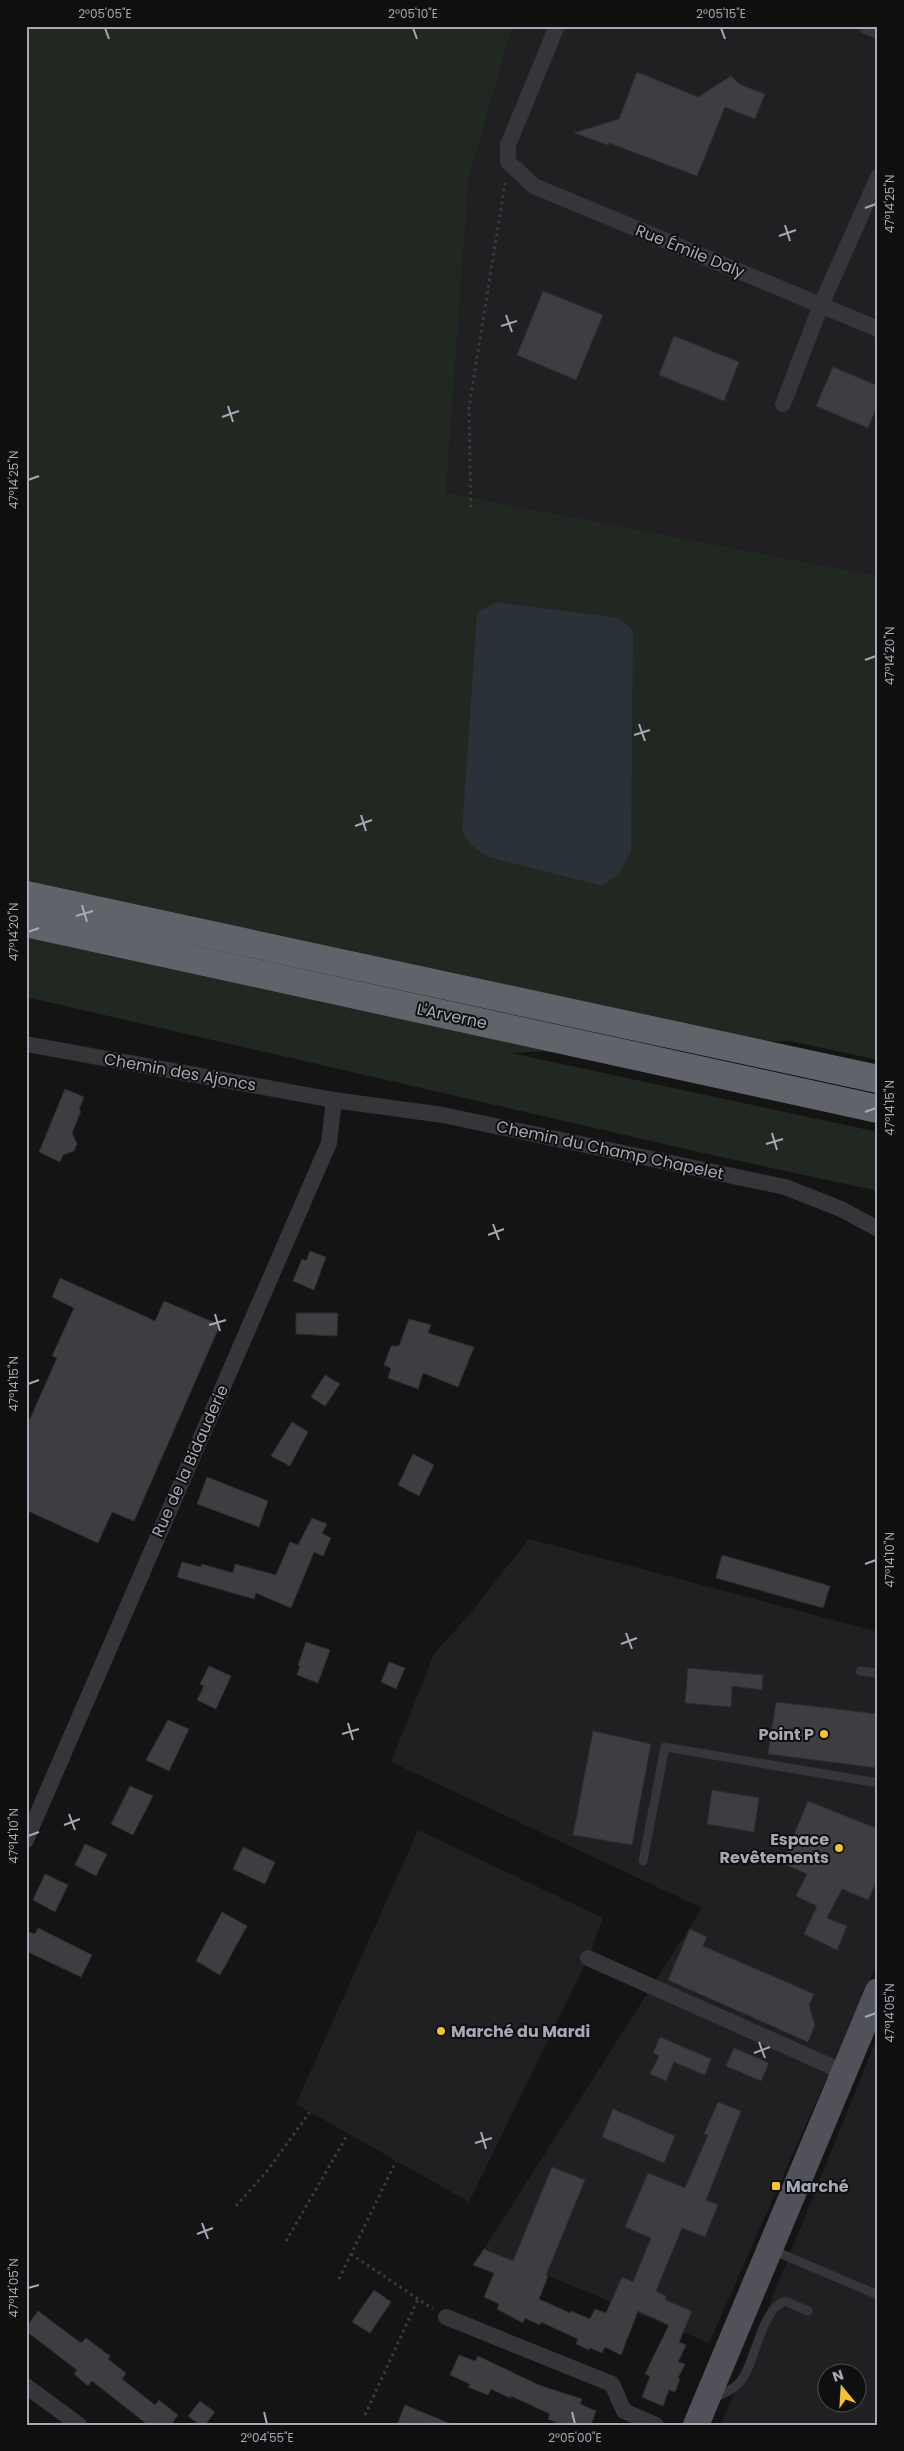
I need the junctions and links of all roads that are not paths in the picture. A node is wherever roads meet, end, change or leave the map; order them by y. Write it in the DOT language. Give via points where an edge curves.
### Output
graph roads {
  1 [pos="556,26"];
  2 [pos="866,26"];
  3 [pos="878,31"];
  4 [pos="878,176"];
  5 [pos="821,305"];
  6 [pos="878,329"];
  7 [pos="783,404"];
  8 [pos="26,895"];
  9 [pos="26,923"];
  10 [pos="26,1044"];
  11 [pos="878,1079"];
  12 [pos="334,1100"];
  13 [pos="878,1109"];
  14 [pos="878,1229"];
  15 [pos="860,1671"];
  16 [pos="878,1673"];
  17 [pos="878,1783"];
  18 [pos="31,1816"];
  19 [pos="26,1840"];
  20 [pos="643,1861"];
  21 [pos="588,1958"];
  22 [pos="878,1991"];
  23 [pos="844,2074"];
  24 [pos="770,2249"];
  25 [pos="878,2294"];
  26 [pos="808,2311"];
  27 [pos="446,2318"];
  28 [pos="26,2386"];
  29 [pos="706,2401"];
  30 [pos="79,2425"];
  31 [pos="656,2425"];
  32 [pos="696,2425"];
  1 -- 5 [label="street, Rue Émile Daly" via="508,145 508,162 534,186"];
  2 -- 3 [label="street"];
  4 -- 5 [label="street"];
  5 -- 6 [label="street, Rue Émile Daly"];
  5 -- 7 [label="street"];
  8 -- 11 [label="highway, L'Arverne"];
  9 -- 13 [label="highway, L'Arverne"];
  10 -- 12 [label="street, Chemin des Ajoncs"];
  12 -- 14 [label="street, Chemin du Champ Chapelet" via="444,1115 785,1186 841,1209"];
  12 -- 18 [label="street, Rue de la Bidauderie" via="329,1143"];
  15 -- 16 [label="lane"];
  17 -- 20 [label="lane" via="665,1747"];
  18 -- 19 [label="street, Rue de la Bidauderie"];
  21 -- 23 [label="street"];
  22 -- 23 [label="main road"];
  23 -- 24 [label="main road"];
  24 -- 25 [label="lane"];
  24 -- 29 [label="main road"];
  26 -- 29 [label="lane" via="785,2301 780,2303 770,2317 740,2382"];
  27 -- 31 [label="street" via="612,2384 624,2411"];
  28 -- 30 [label="street"];
  29 -- 32 [label="main road"];
}
